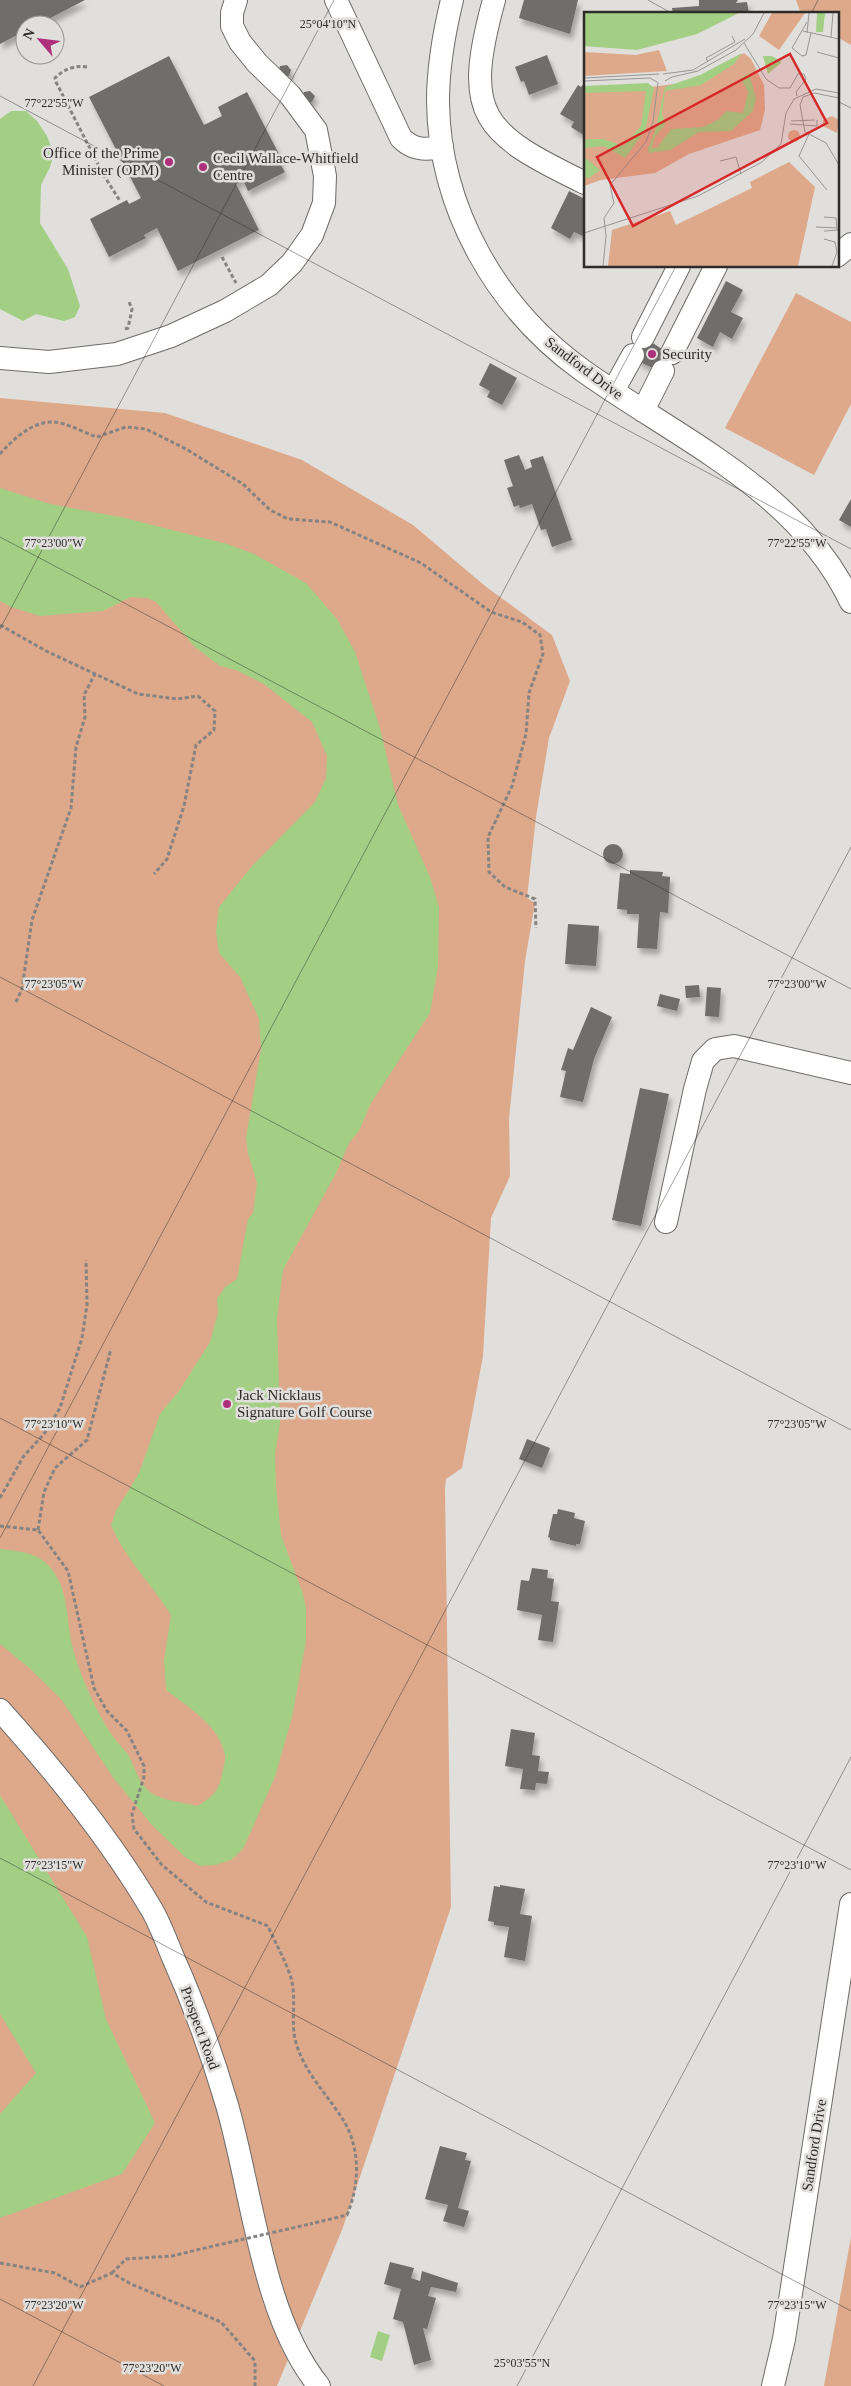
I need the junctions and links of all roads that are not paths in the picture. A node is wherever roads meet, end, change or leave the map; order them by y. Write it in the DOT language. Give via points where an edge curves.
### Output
graph roads {
  1 [pos="236,0"];
  2 [pos="336,0"];
  3 [pos="452,0"];
  4 [pos="494,0"];
  5 [pos="442,146"];
  6 [pos="584,182"];
  7 [pos="851,244"];
  8 [pos="838,255"];
  9 [pos="678,268"];
  10 [pos="715,268"];
  11 [pos="0,358"];
  12 [pos="613,392"];
  13 [pos="643,411"];
  14 [pos="851,602"];
  15 [pos="851,1073"];
  16 [pos="666,1222"];
  17 [pos="0,1710"];
  18 [pos="851,1904"];
  19 [pos="319,2386"];
  20 [pos="773,2386"];
  1 -- 11 [label="street" via="232,26 240,42 290,95 316,130 325,176 324,203 312,235 292,263 269,285 172,336 117,354 49,362"];
  2 -- 5 [label="street" via="401,138 418,149"];
  3 -- 5 [label="street, Sandford Drive" via="442,39 438,101"];
  4 -- 6 [label="street" via="480,69 479,88 487,112 501,134 521,150"];
  5 -- 12 [label="street, Sandford Drive" via="451,192 462,223 494,281 549,344"];
  7 -- 8 [label="street"];
  9 -- 12 [label="street"];
  10 -- 13 [label="street"];
  12 -- 13 [label="street, Sandford Drive"];
  13 -- 14 [label="street, Sandford Drive" via="755,486 789,517 820,552"];
  15 -- 16 [label="street" via="734,1046 715,1049 703,1061 695,1088"];
  17 -- 19 [label="street, Prospect Road" via="48,1764 95,1825 152,1911 193,2001 227,2106 270,2282 286,2332"];
  18 -- 20 [label="street, Sandford Drive" via="784,2339"];
}
